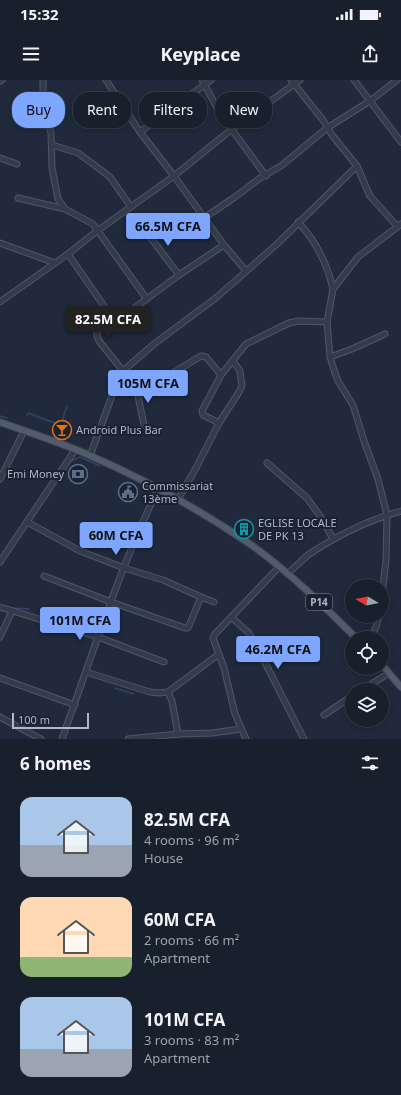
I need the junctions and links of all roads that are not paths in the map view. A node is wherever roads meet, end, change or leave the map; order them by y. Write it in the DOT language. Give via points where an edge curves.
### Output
graph roads {
  1 [pos="44,80"];
  2 [pos="211,80"];
  3 [pos="300,80"];
  4 [pos="354,80"];
  5 [pos="397,80"];
  6 [pos="109,81"];
  7 [pos="204,82"];
  8 [pos="292,82"];
  9 [pos="370,101"];
  10 [pos="327,128"];
  11 [pos="232,129"];
  12 [pos="140,132"];
  13 [pos="399,135"];
  14 [pos="401,142"];
  15 [pos="52,145"];
  16 [pos="0,158"];
  17 [pos="17,164"];
  18 [pos="357,166"];
  19 [pos="174,176"];
  20 [pos="266,176"];
  21 [pos="18,198"];
  22 [pos="131,207"];
  23 [pos="65,209"];
  24 [pos="204,218"];
  25 [pos="298,222"];
  26 [pos="399,225"];
  27 [pos="144,229"];
  28 [pos="97,231"];
  29 [pos="0,243"];
  30 [pos="224,245"];
  31 [pos="68,254"];
  32 [pos="55,263"];
  33 [pos="246,271"];
  34 [pos="179,275"];
  35 [pos="333,289"];
  36 [pos="146,298"];
  37 [pos="0,302"];
  38 [pos="113,319"];
  39 [pos="327,322"];
  40 [pos="384,334"];
  41 [pos="330,357"];
  42 [pos="232,361"];
  43 [pos="123,372"];
  44 [pos="221,375"];
  45 [pos="136,386"];
  46 [pos="0,422"];
  47 [pos="219,423"];
  48 [pos="144,425"];
  49 [pos="24,431"];
  50 [pos="75,450"];
  51 [pos="90,456"];
  52 [pos="267,463"];
  53 [pos="0,479"];
  54 [pos="158,489"];
  55 [pos="178,499"];
  56 [pos="401,511"];
  57 [pos="387,515"];
  58 [pos="27,522"];
  59 [pos="333,539"];
  60 [pos="0,562"];
  61 [pos="279,567"];
  62 [pos="124,568"];
  63 [pos="288,574"];
  64 [pos="44,576"];
  65 [pos="384,579"];
  66 [pos="202,597"];
  67 [pos="111,602"];
  68 [pos="214,602"];
  69 [pos="0,607"];
  70 [pos="12,611"];
  71 [pos="231,617"];
  72 [pos="349,631"];
  73 [pos="0,636"];
  74 [pos="98,637"];
  75 [pos="220,654"];
  76 [pos="164,662"];
  77 [pos="86,672"];
  78 [pos="389,673"];
  79 [pos="386,675"];
  80 [pos="0,678"];
  81 [pos="373,683"];
  82 [pos="400,683"];
  83 [pos="168,692"];
  84 [pos="345,701"];
  85 [pos="74,705"];
  86 [pos="324,715"];
  87 [pos="0,717"];
  88 [pos="242,729"];
  89 [pos="178,734"];
  90 [pos="41,739"];
  91 [pos="62,739"];
  92 [pos="128,739"];
  93 [pos="246,739"];
  94 [pos="304,739"];
  1 -- 15 [label="street" via="44,104"];
  2 -- 7 [label="street"];
  3 -- 8 [label="street"];
  4 -- 9 [label="street"];
  5 -- 9 [label="street"];
  6 -- 12 [label="street"];
  7 -- 11 [label="street" via="221,115"];
  7 -- 12 [label="street"];
  8 -- 10 [label="street"];
  8 -- 11 [label="street"];
  9 -- 10 [label="street"];
  9 -- 13 [label="street"];
  10 -- 18 [label="street"];
  10 -- 20 [label="street"];
  11 -- 19 [label="street"];
  11 -- 20 [label="street"];
  12 -- 19 [label="street"];
  13 -- 14 [label="street"];
  15 -- 22 [label="street" via="78,153 105,173"];
  15 -- 23 [label="street" via="52,168 56,190 58,199"];
  16 -- 17 [label="street"];
  18 -- 25 [label="street"];
  18 -- 26 [label="street" via="370,196"];
  19 -- 22 [label="street"];
  19 -- 24 [label="street"];
  20 -- 24 [label="street"];
  21 -- 23 [label="street"];
  22 -- 28 [label="street"];
  23 -- 28 [label="street" via="89,222"];
  24 -- 30 [label="street"];
  25 -- 33 [label="street"];
  25 -- 35 [label="street" via="318,248 329,272"];
  26 -- 35 [label="street" via="358,257"];
  27 -- 34 [label="street"];
  28 -- 31 [label="street"];
  28 -- 36 [label="street"];
  29 -- 32 [label="street"];
  30 -- 33 [label="street"];
  30 -- 34 [label="street"];
  31 -- 32 [label="street"];
  31 -- 38 [label="street"];
  32 -- 37 [label="street"];
  33 -- 43 [label="street" via="217,298 154,344"];
  34 -- 36 [label="street"];
  35 -- 39 [label="street"];
  36 -- 38 [label="street" via="125,315"];
  38 -- 43 [label="street" via="97,332 97,336"];
  39 -- 41 [label="street"];
  39 -- 42 [label="street" via="289,323 246,344"];
  40 -- 41 [label="street"];
  41 -- 57 [label="street" via="338,381 353,405 378,479"];
  42 -- 44 [label="street"];
  42 -- 47 [label="street" via="240,371 242,386"];
  43 -- 45 [label="street"];
  43 -- 51 [label="street"];
  44 -- 45 [label="street" via="201,356 171,374 140,387"];
  44 -- 47 [label="street" via="202,411 204,415"];
  45 -- 48 [label="street"];
  46 -- 49 [label="main road, P14"];
  47 -- 55 [label="street"];
  49 -- 50 [label="main road, P14"];
  49 -- 53 [label="street"];
  50 -- 51 [label="main road, P14"];
  50 -- 58 [label="street"];
  51 -- 54 [label="main road, P14"];
  52 -- 59 [label="street" via="307,498"];
  54 -- 55 [label="main road, P14"];
  54 -- 62 [label="street"];
  55 -- 61 [label="main road, P14" via="251,545"];
  56 -- 57 [label="street"];
  57 -- 59 [label="street"];
  57 -- 65 [label="street"];
  58 -- 60 [label="street"];
  58 -- 62 [label="street" via="80,551"];
  59 -- 63 [label="street" via="309,555"];
  61 -- 63 [label="main road, P14"];
  61 -- 71 [label="street"];
  62 -- 66 [label="street" via="163,580"];
  62 -- 67 [label="street"];
  63 -- 72 [label="main road, P14"];
  64 -- 67 [label="street"];
  66 -- 67 [label="street" via="186,628"];
  66 -- 68 [label="street"];
  67 -- 74 [label="street"];
  69 -- 70 [label="street"];
  70 -- 73 [label="street"];
  70 -- 74 [label="street"];
  71 -- 75 [label="street" via="214,634 214,643"];
  71 -- 94 [label="street" via="254,641"];
  74 -- 76 [label="street"];
  74 -- 77 [label="street"];
  75 -- 83 [label="street"];
  75 -- 88 [label="street" via="235,714"];
  77 -- 83 [label="street" via="150,692"];
  77 -- 85 [label="street"];
  78 -- 82 [label="main road"];
  79 -- 81 [label="street"];
  80 -- 85 [label="street"];
  83 -- 89 [label="street"];
  84 -- 86 [label="street"];
  85 -- 91 [label="street"];
  87 -- 90 [label="street"];
  88 -- 89 [label="street"];
  88 -- 93 [label="street"];
  89 -- 92 [label="street"];
}
